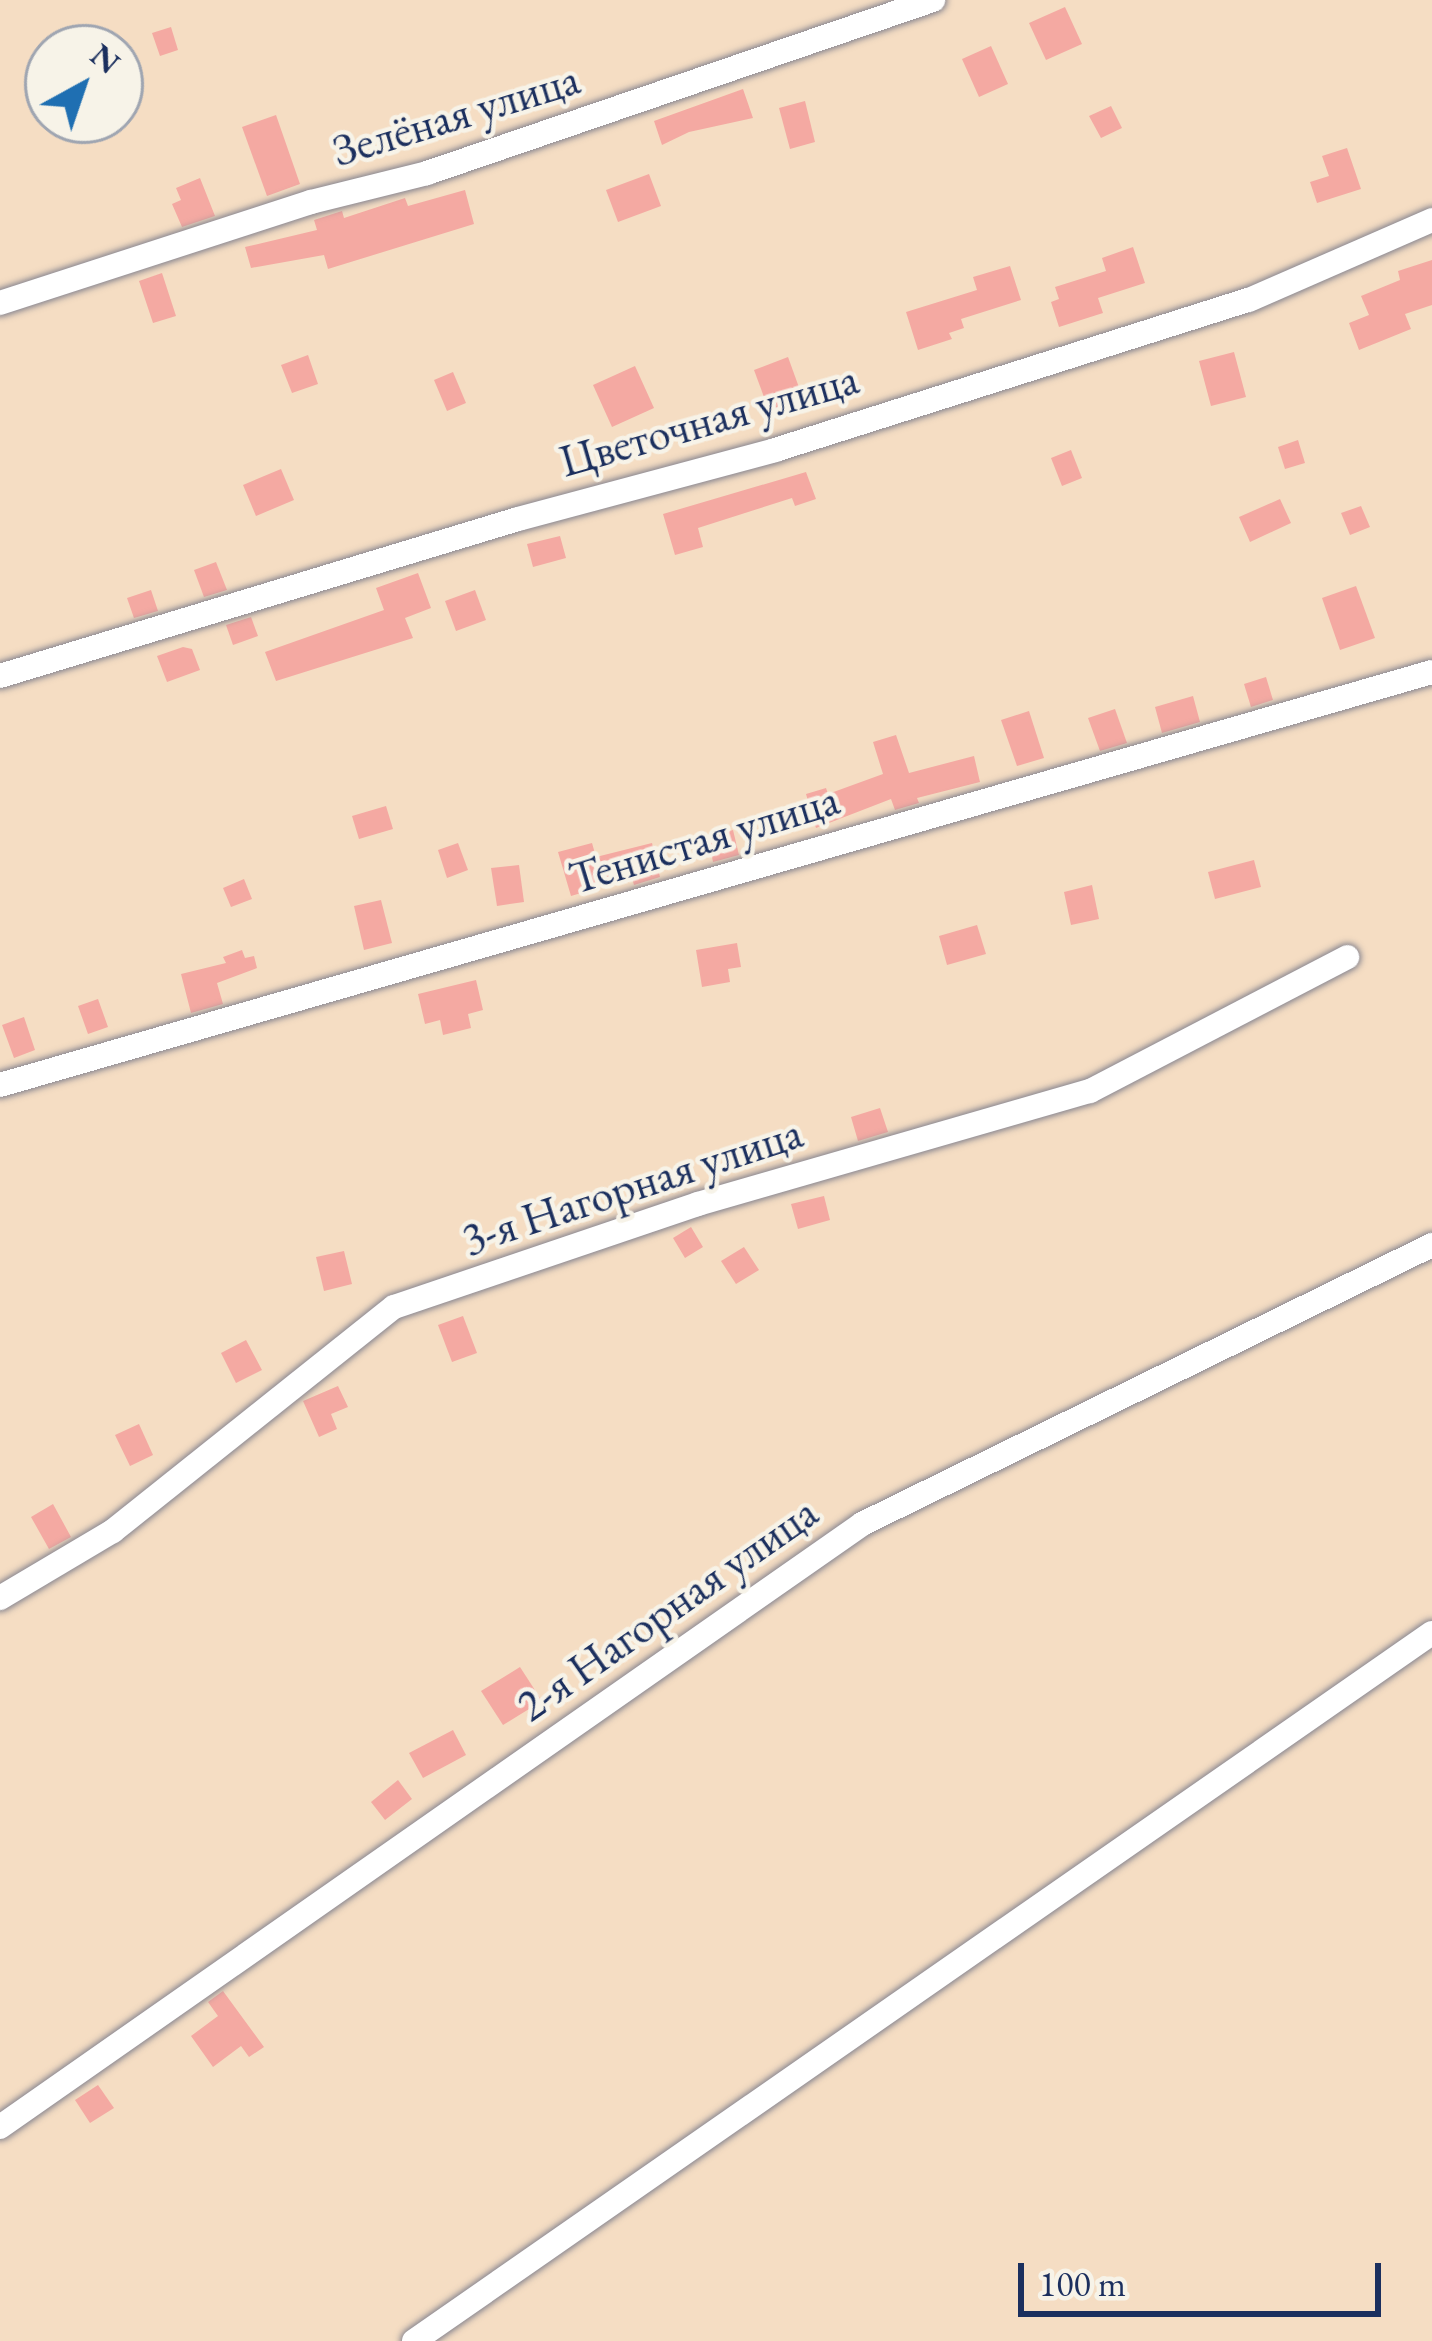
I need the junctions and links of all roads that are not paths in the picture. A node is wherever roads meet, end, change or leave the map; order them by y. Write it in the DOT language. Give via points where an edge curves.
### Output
graph roads {
  1 [pos="933,0"];
  2 [pos="1432,220"];
  3 [pos="0,303"];
  4 [pos="1432,672"];
  5 [pos="0,676"];
  6 [pos="1347,957"];
  7 [pos="0,1085"];
  8 [pos="1432,1246"];
  9 [pos="0,1598"];
  10 [pos="1432,1634"];
  11 [pos="0,2127"];
  12 [pos="414,2341"];
  1 -- 3 [label="street, Зелёная улица" via="427,172"];
  2 -- 5 [label="street, Цветочная улица" via="1249,300 776,450"];
  4 -- 7 [label="street, Тенистая улица"];
  6 -- 9 [label="street, 3-я Нагорная улица" via="1090,1091 698,1204 394,1307 113,1531"];
  8 -- 11 [label="street, 2-я Нагорная улица" via="862,1524"];
  10 -- 12 [label="street"];
}
